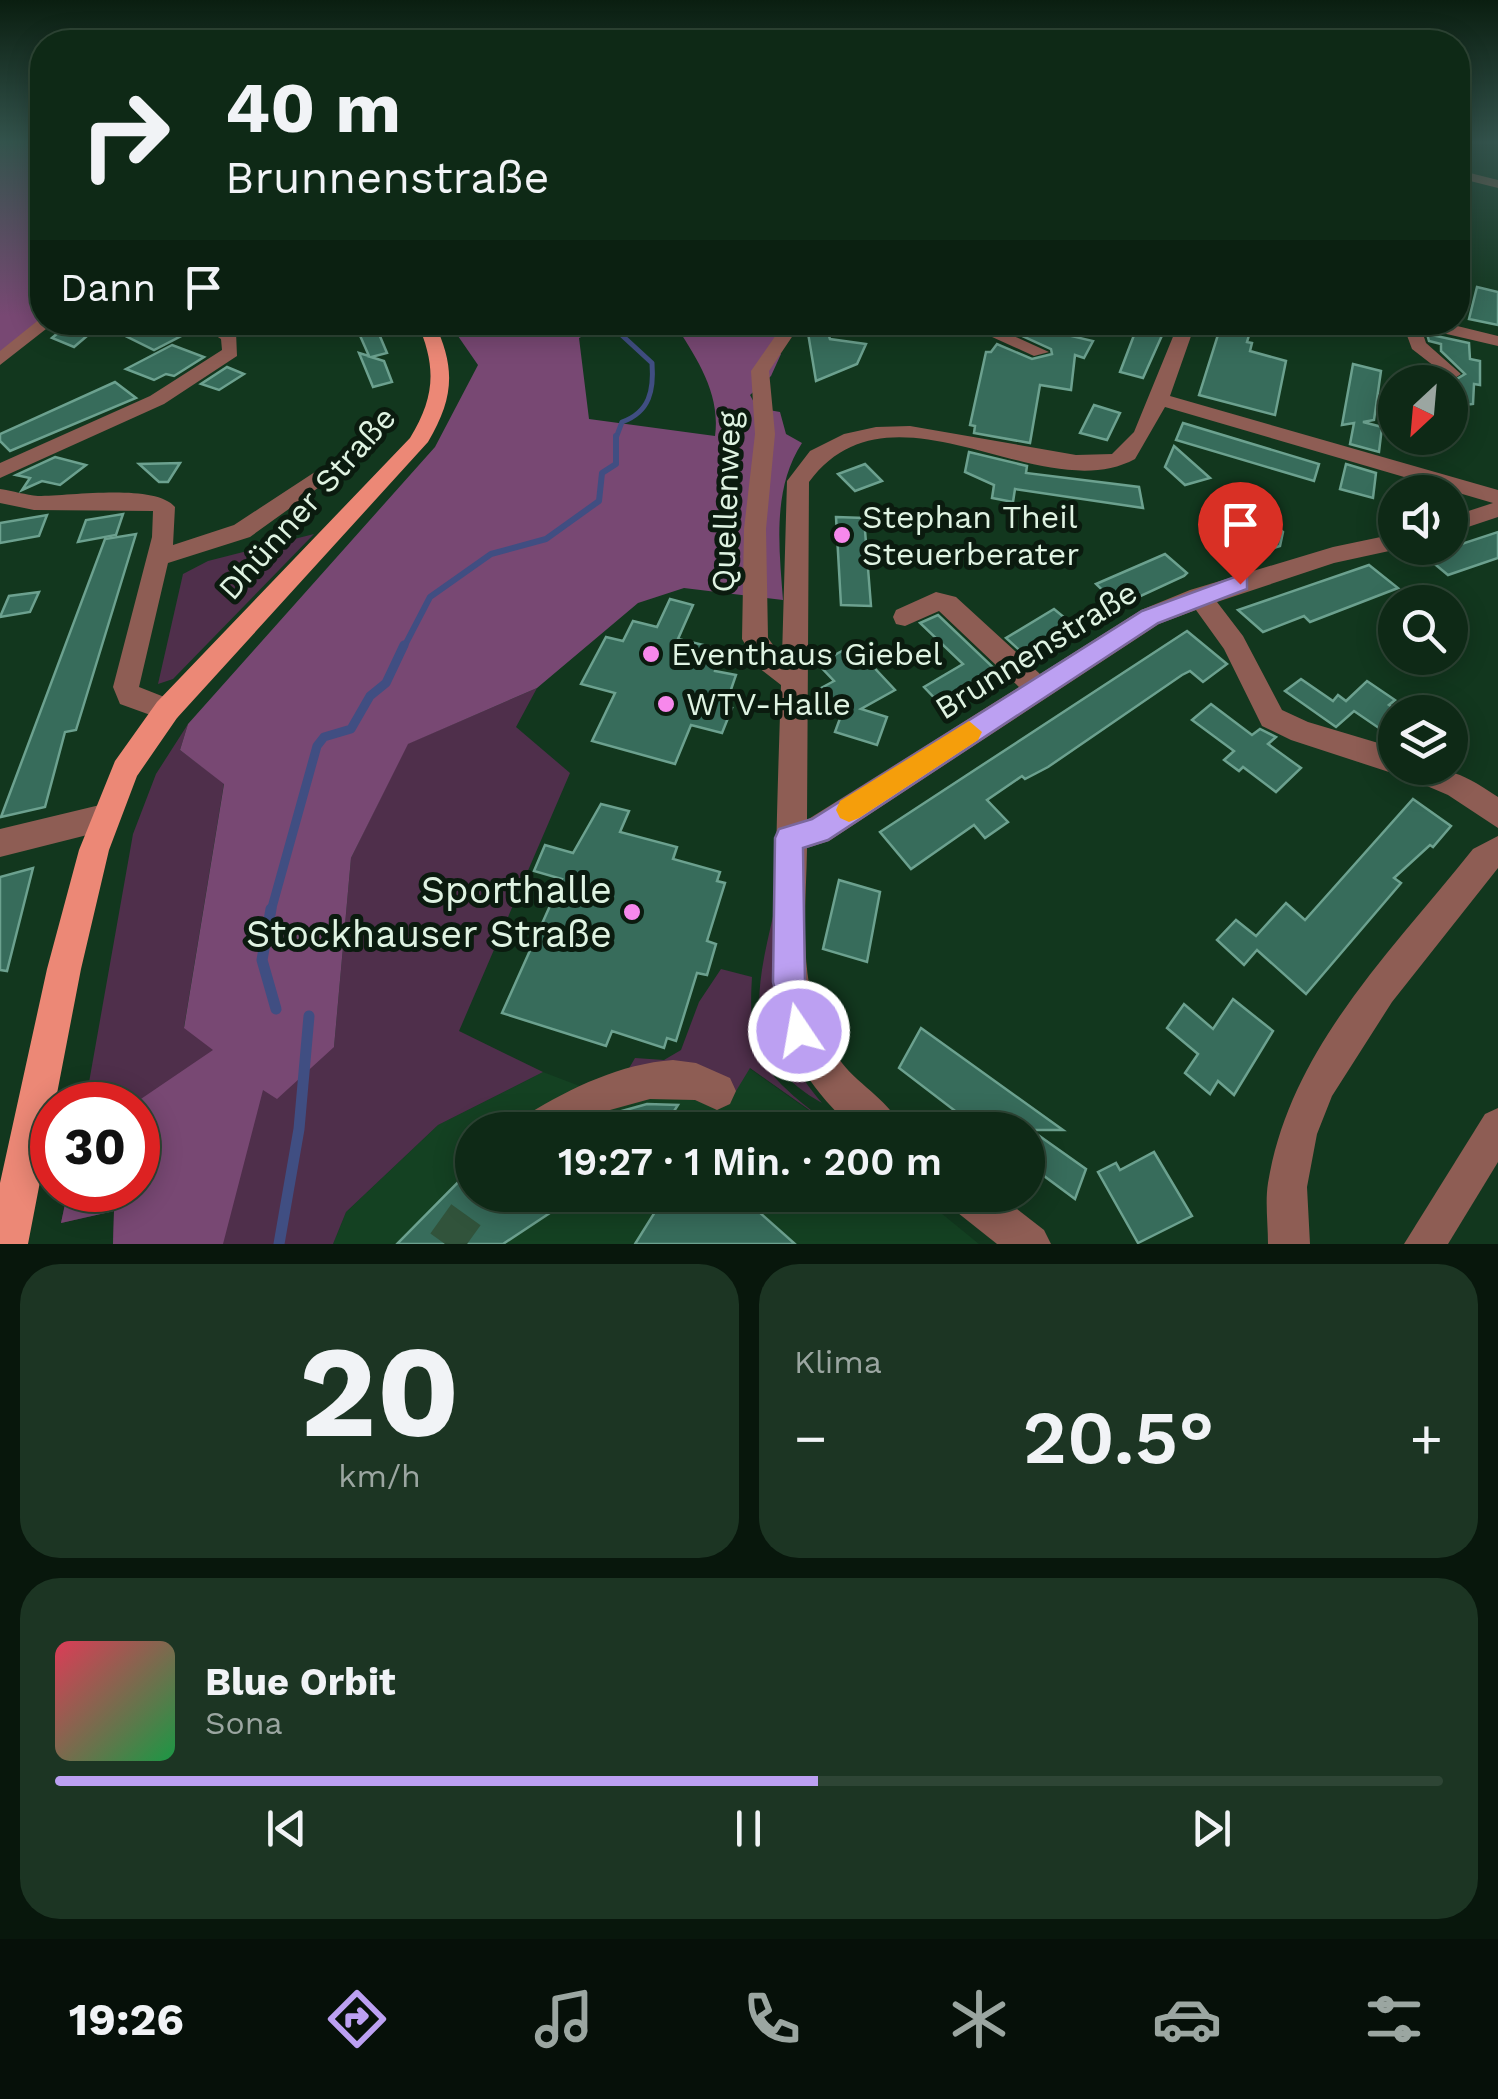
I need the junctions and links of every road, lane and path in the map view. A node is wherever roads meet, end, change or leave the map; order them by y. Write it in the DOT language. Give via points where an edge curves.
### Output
graph roads {
  1 [pos="32,335"];
  2 [pos="228,335"];
  3 [pos="431,335"];
  4 [pos="785,335"];
  5 [pos="999,335"];
  6 [pos="1183,335"];
  7 [pos="1416,335"];
  8 [pos="1468,335"];
  9 [pos="1498,342"];
  10 [pos="1040,352"];
  11 [pos="0,360"];
  12 [pos="1441,365"];
  13 [pos="1158,400"];
  14 [pos="0,471"];
  15 [pos="321,475"];
  16 [pos="0,496"];
  17 [pos="1498,497"];
  18 [pos="1498,509"];
  19 [pos="1468,520"];
  20 [pos="1378,546"];
  21 [pos="158,558"];
  22 [pos="1199,596"];
  23 [pos="905,617"];
  24 [pos="792,678"];
  25 [pos="1038,688"];
  26 [pos="167,710"];
  27 [pos="1378,755"];
  28 [pos="1456,785"];
  29 [pos="1498,814"];
  30 [pos="104,818"];
  31 [pos="788,838"];
  32 [pos="0,843"];
  33 [pos="1498,851"];
  34 [pos="717,1091"];
  35 [pos="566,1112"];
  36 [pos="865,1112"];
  37 [pos="1498,1127"];
  38 [pos="989,1212"];
  39 [pos="7,1244"];
  40 [pos="1030,1244"];
  41 [pos="1289,1244"];
  42 [pos="1425,1244"];
  1 -- 11 [label="street"];
  2 -- 14 [label="street" via="231,352 158,400"];
  3 -- 26 [label="main road, Dhünner Straße" via="444,378 418,442"];
  4 -- 24 [label="street, Quellenweg" via="760,371 765,434 754,530 755,639 768,662"];
  5 -- 10 [label="street"];
  6 -- 13 [label="street"];
  7 -- 12 [label="street"];
  8 -- 9 [label="street"];
  13 -- 17 [label="street"];
  13 -- 24 [label="street" via="1135,449 1112,461 1079,462 896,432 846,438 815,454 796,490"];
  15 -- 21 [label="street" via="242,531"];
  16 -- 21 [label="street" via="34,503 160,504 166,522"];
  18 -- 19 [label="street"];
  20 -- 22 [label="street, Brunnenstraße"];
  21 -- 26 [label="street" via="126,687 130,696"];
  22 -- 25 [label="street, Brunnenstraße" via="1150,617"];
  22 -- 27 [label="street" via="1234,643 1272,718"];
  23 -- 25 [label="street" via="936,601 946,604"];
  24 -- 31 [label="street"];
  25 -- 31 [label="street, Brunnenstraße" via="818,831"];
  26 -- 30 [label="main road, Dhünner Straße" via="124,770"];
  28 -- 29 [label="street"];
  30 -- 32 [label="street"];
  30 -- 39 [label="main road, Dhünner Straße" via="64,969"];
  31 -- 36 [label="street" via="789,982 799,1031 820,1069"];
  33 -- 41 [label="street" via="1484,859 1356,1026 1306,1106 1288,1162"];
  34 -- 35 [label="street" via="690,1078 636,1084"];
  37 -- 42 [label="street"];
  38 -- 40 [label="street"];
}
